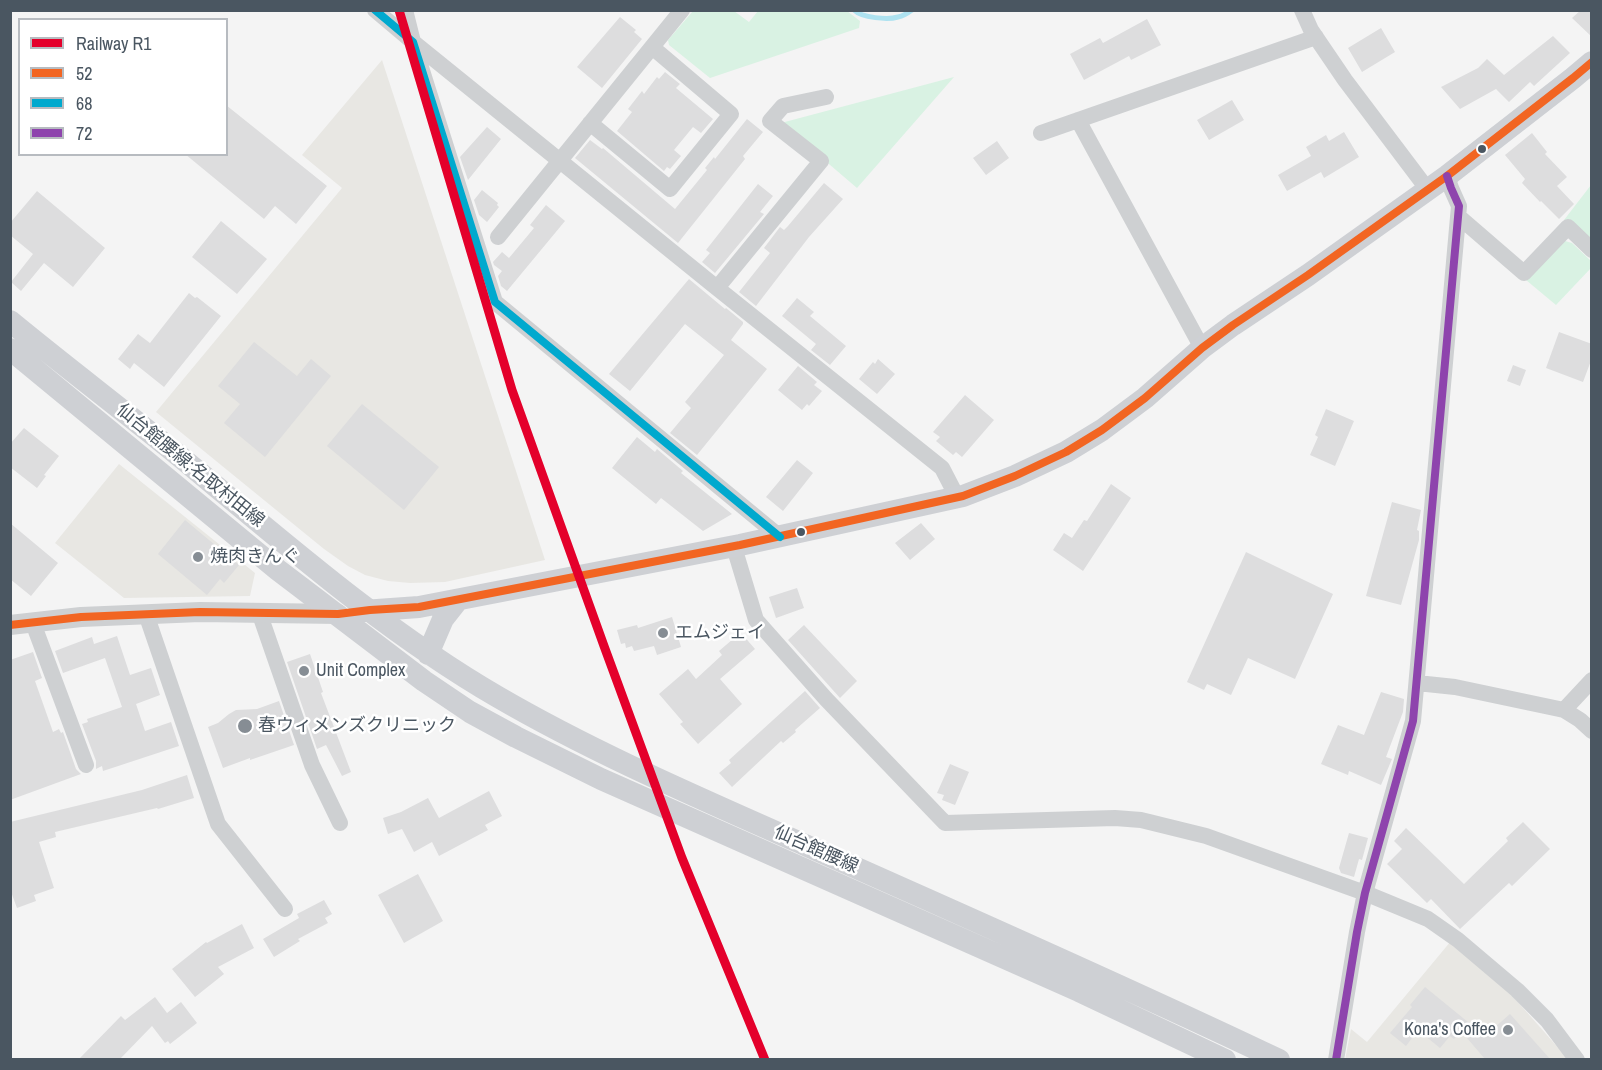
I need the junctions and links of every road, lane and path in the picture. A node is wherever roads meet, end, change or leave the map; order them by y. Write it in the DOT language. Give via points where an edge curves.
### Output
graph roads {
  1 [pos="375,10"];
  2 [pos="405,10"];
  3 [pos="682,10"];
  4 [pos="1302,10"];
  5 [pos="1316,37"];
  6 [pos="413,42"];
  7 [pos="652,47"];
  8 [pos="1592,62"];
  9 [pos="826,97"];
  10 [pos="1078,120"];
  11 [pos="590,123"];
  12 [pos="1041,133"];
  13 [pos="559,160"];
  14 [pos="1447,176"];
  15 [pos="1428,190"];
  16 [pos="1458,216"];
  17 [pos="498,237"];
  18 [pos="1592,250"];
  19 [pos="717,288"];
  20 [pos="10,321"];
  21 [pos="1202,348"];
  22 [pos="10,349"];
  23 [pos="957,497"];
  24 [pos="780,537"];
  25 [pos="734,547"];
  26 [pos="458,600"];
  27 [pos="370,610"];
  28 [pos="259,612"];
  29 [pos="146,614"];
  30 [pos="338,614"];
  31 [pos="33,623"];
  32 [pos="10,625"];
  33 [pos="428,654"];
  34 [pos="1592,680"];
  35 [pos="1417,683"];
  36 [pos="1563,710"];
  37 [pos="1592,731"];
  38 [pos="86,765"];
  39 [pos="340,823"];
  40 [pos="1365,893"];
  41 [pos="285,909"];
  42 [pos="1225,1059"];
  43 [pos="1279,1059"];
  44 [pos="1336,1059"];
  45 [pos="1577,1059"];
  1 -- 6 [label="street"];
  2 -- 6 [label="street"];
  3 -- 7 [label="street"];
  4 -- 5 [label="street"];
  5 -- 10 [label="street"];
  5 -- 15 [label="street"];
  6 -- 13 [label="street"];
  6 -- 24 [label="street" via="495,302"];
  7 -- 11 [label="street"];
  7 -- 11 [label="street" via="731,114 670,189"];
  8 -- 14 [label="main road"];
  9 -- 19 [label="street" via="783,106 770,121 821,161"];
  10 -- 12 [label="street"];
  10 -- 21 [label="street"];
  11 -- 13 [label="street"];
  13 -- 17 [label="street"];
  13 -- 19 [label="street"];
  14 -- 15 [label="main road"];
  14 -- 16 [label="street" via="1459,206"];
  15 -- 21 [label="main road"];
  16 -- 18 [label="street" via="1524,273 1568,227"];
  16 -- 35 [label="street"];
  19 -- 23 [label="street" via="942,468"];
  20 -- 27 [label="main road, 仙台館腰線;名取村田線"];
  21 -- 23 [label="main road" via="1145,398 1066,452"];
  22 -- 30 [label="main road, 仙台館腰線;名取村田線" via="278,570"];
  23 -- 24 [label="main road"];
  24 -- 25 [label="main road"];
  25 -- 26 [label="main road"];
  25 -- 40 [label="street" via="756,620 945,823 1141,820 1206,836"];
  26 -- 27 [label="main road"];
  26 -- 33 [label="main road" via="443,619"];
  27 -- 30 [label="main road"];
  27 -- 33 [label="main road, 仙台館腰線"];
  28 -- 29 [label="street"];
  28 -- 30 [label="street"];
  28 -- 39 [label="street" via="312,765"];
  29 -- 31 [label="street"];
  29 -- 41 [label="street" via="218,824"];
  30 -- 42 [label="main road, 仙台館腰線" via="424,681 516,738"];
  31 -- 32 [label="street"];
  31 -- 38 [label="street"];
  33 -- 43 [label="main road, 仙台館腰線" via="568,736"];
  34 -- 36 [label="street"];
  35 -- 36 [label="street"];
  35 -- 40 [label="street" via="1413,721"];
  36 -- 37 [label="street"];
  40 -- 44 [label="street"];
  40 -- 45 [label="street" via="1428,919 1458,940 1547,1020"];
}
